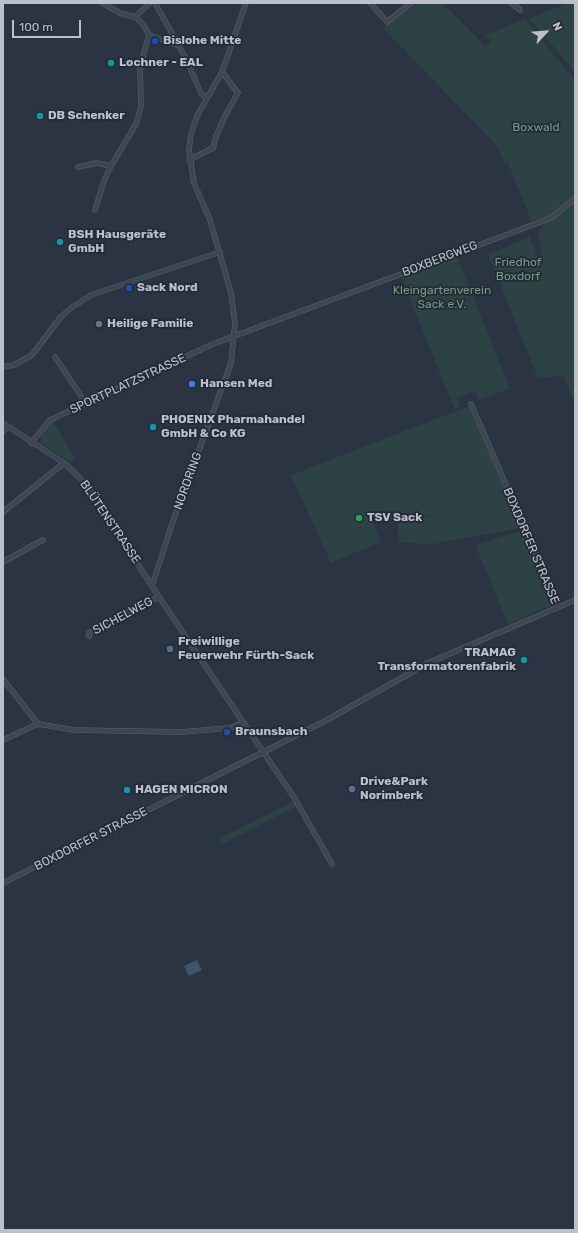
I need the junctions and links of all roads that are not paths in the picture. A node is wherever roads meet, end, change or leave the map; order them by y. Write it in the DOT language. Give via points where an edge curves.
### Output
graph roads {
  1 [pos="102,3"];
  2 [pos="150,3"];
  3 [pos="155,3"];
  4 [pos="246,3"];
  5 [pos="370,3"];
  6 [pos="411,3"];
  7 [pos="511,3"];
  8 [pos="520,10"];
  9 [pos="135,17"];
  10 [pos="149,35"];
  11 [pos="179,46"];
  12 [pos="222,72"];
  13 [pos="206,98"];
  14 [pos="189,160"];
  15 [pos="111,166"];
  16 [pos="78,167"];
  17 [pos="575,198"];
  18 [pos="95,210"];
  19 [pos="220,252"];
  20 [pos="233,337"];
  21 [pos="55,357"];
  22 [pos="3,367"];
  23 [pos="85,402"];
  24 [pos="471,404"];
  25 [pos="5,425"];
  26 [pos="3,431"];
  27 [pos="31,443"];
  28 [pos="64,463"];
  29 [pos="3,512"];
  30 [pos="43,540"];
  31 [pos="3,562"];
  32 [pos="152,586"];
  33 [pos="159,597"];
  34 [pos="575,600"];
  35 [pos="559,607"];
  36 [pos="88,636"];
  37 [pos="3,679"];
  38 [pos="244,722"];
  39 [pos="38,724"];
  40 [pos="3,740"];
  41 [pos="264,752"];
  42 [pos="332,864"];
  43 [pos="3,883"];
  1 -- 9 [label="street" via="120,13"];
  2 -- 9 [label="street"];
  3 -- 11 [label="street"];
  4 -- 12 [label="street, NORDRING"];
  5 -- 6 [label="street" via="387,22"];
  7 -- 8 [label="street"];
  9 -- 10 [label="street" via="143,24"];
  10 -- 11 [label="street"];
  10 -- 15 [label="street" via="140,67 140,114"];
  11 -- 13 [label="street" via="201,93"];
  12 -- 13 [label="street, NORDRING"];
  12 -- 14 [label="street" via="238,93 219,129 213,148"];
  13 -- 14 [label="street, NORDRING" via="190,134"];
  14 -- 19 [label="street, NORDRING" via="194,183"];
  15 -- 16 [label="street" via="96,163"];
  15 -- 18 [label="street"];
  17 -- 20 [label="street, BOXBERGWEG" via="546,220"];
  19 -- 20 [label="street, NORDRING" via="234,308"];
  19 -- 22 [label="street" via="91,295 60,318 32,355 14,365"];
  20 -- 23 [label="street, SPORTPLATZSTRASSE"];
  20 -- 32 [label="street, NORDRING" via="231,362"];
  21 -- 23 [label="street"];
  23 -- 27 [label="street, SPORTPLATZSTRASSE" via="50,420"];
  24 -- 35 [label="street, BOXDORFER STRASSE"];
  25 -- 26 [label="street"];
  25 -- 27 [label="street, BLÜTENSTRASSE"];
  27 -- 28 [label="street, BLÜTENSTRASSE"];
  28 -- 29 [label="street"];
  28 -- 32 [label="street, BLÜTENSTRASSE" via="86,484"];
  30 -- 31 [label="street"];
  32 -- 33 [label="street"];
  33 -- 36 [label="street, SICHELWEG" via="89,633"];
  33 -- 38 [label="street"];
  34 -- 35 [label="street"];
  35 -- 41 [label="street, BOXDORFER STRASSE" via="428,663"];
  37 -- 39 [label="street"];
  38 -- 39 [label="street" via="230,728 181,732 74,730"];
  38 -- 41 [label="street"];
  39 -- 40 [label="street"];
  41 -- 42 [label="street" via="295,799"];
  41 -- 43 [label="street, BOXDORFER STRASSE"];
}
